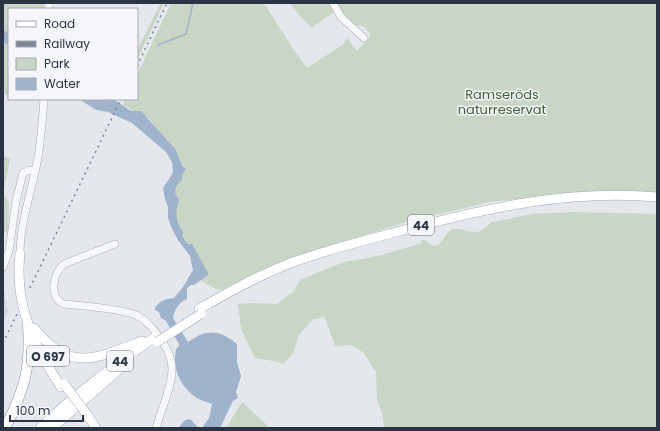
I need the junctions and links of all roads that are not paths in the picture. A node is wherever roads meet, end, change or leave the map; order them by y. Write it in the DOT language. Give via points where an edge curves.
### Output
graph roads {
  1 [pos="333,3"];
  2 [pos="364,38"];
  3 [pos="44,100"];
  4 [pos="35,172"];
  5 [pos="657,197"];
  6 [pos="657,202"];
  7 [pos="115,244"];
  8 [pos="20,254"];
  9 [pos="3,267"];
  10 [pos="200,312"];
  11 [pos="31,327"];
  12 [pos="156,339"];
  13 [pos="84,414"];
  14 [pos="64,416"];
  15 [pos="5,428"];
  16 [pos="40,428"];
  17 [pos="52,428"];
  18 [pos="55,428"];
  19 [pos="90,428"];
  20 [pos="96,428"];
  21 [pos="156,428"];
  1 -- 2 [label="street" via="341,17"];
  3 -- 4 [label="street, O 697"];
  4 -- 8 [label="street, O 697" via="23,221"];
  4 -- 9 [label="street" via="23,173 9,251"];
  5 -- 10 [label="main road, 44" via="565,197 453,217 342,246 287,264 237,288"];
  6 -- 10 [label="main road, 44" via="625,199 567,202 453,222 343,251 289,270"];
  7 -- 21 [label="street" via="64,264 54,279 55,292 59,302 64,304 136,315 146,321 159,337 168,350 172,369"];
  8 -- 11 [label="main road, O 697" via="20,288"];
  10 -- 12 [label="main road, 44"];
  11 -- 12 [label="main road" via="54,349 78,359 109,354"];
  11 -- 13 [label="main road, O 697, bridge" via="63,385"];
  11 -- 15 [label="highway, O 697" via="27,374 20,397"];
  12 -- 14 [label="main road, 44"];
  12 -- 16 [label="main road, 44" via="111,368"];
  13 -- 19 [label="main road"];
  13 -- 20 [label="main road, O 697"];
  14 -- 17 [label="main road, 44"];
  14 -- 18 [label="main road"];
}
